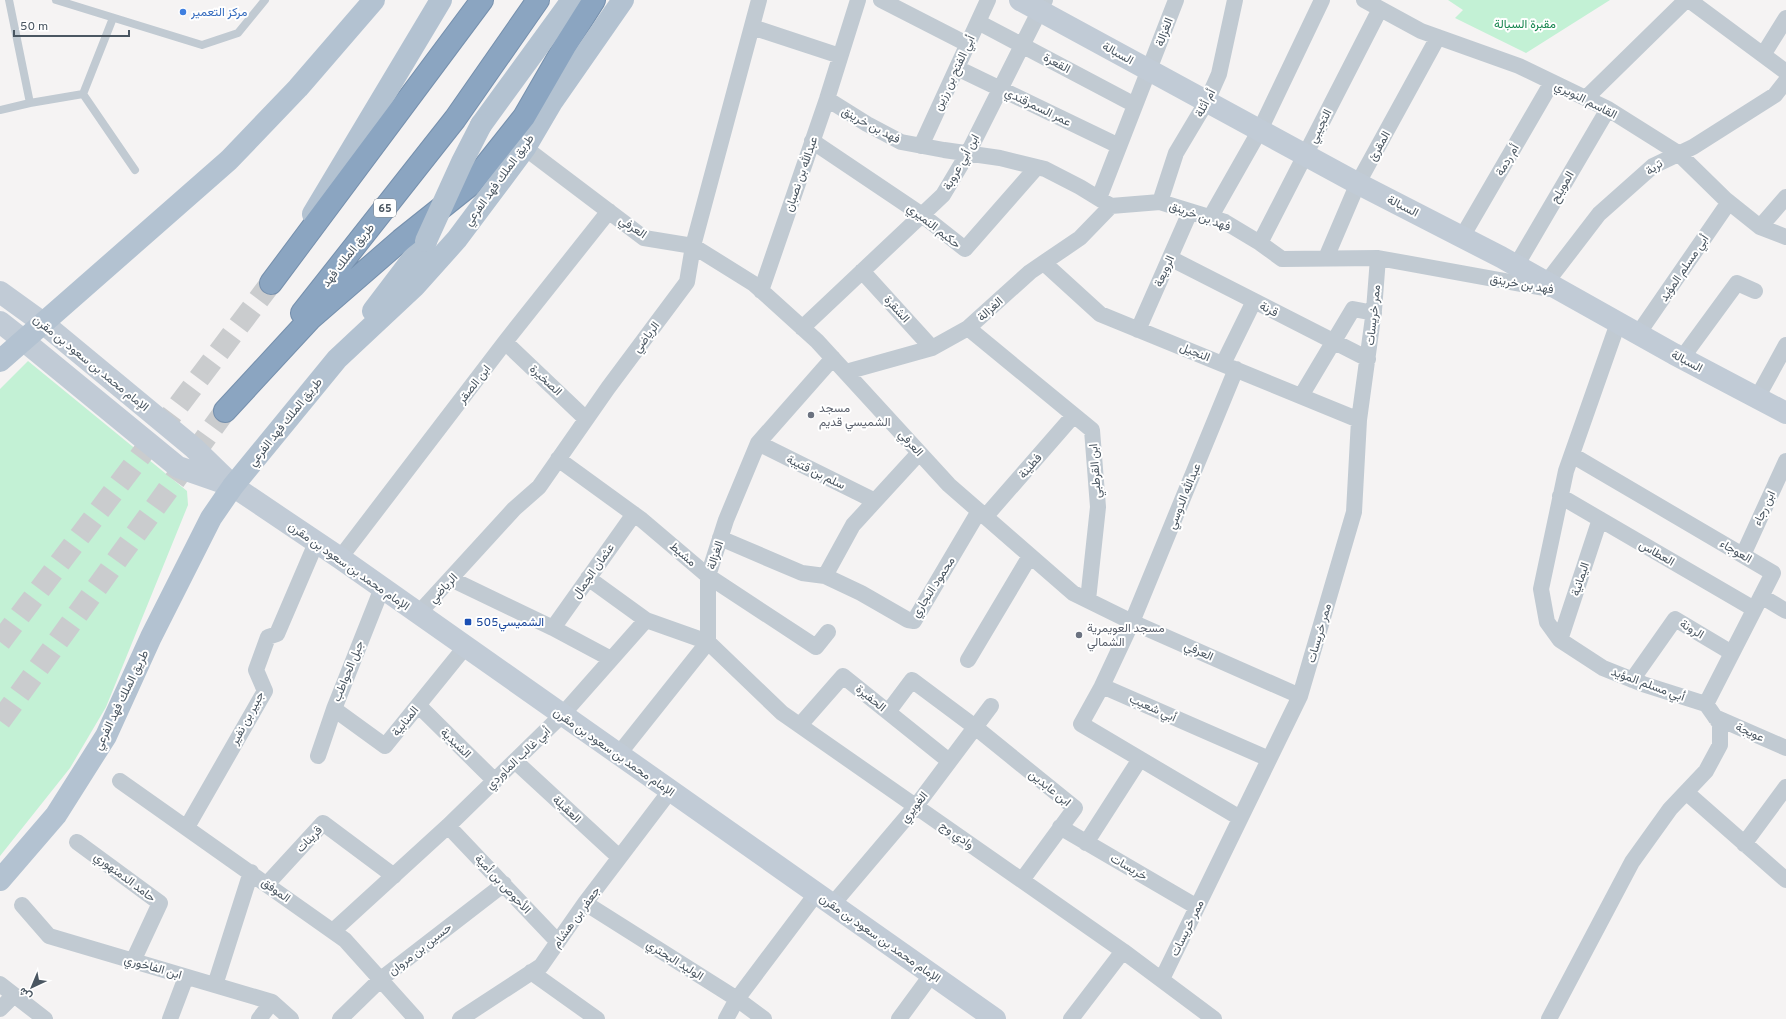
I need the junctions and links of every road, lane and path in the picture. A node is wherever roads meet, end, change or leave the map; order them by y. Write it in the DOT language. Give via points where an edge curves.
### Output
graph roads {
  1 [pos="9,0"];
  2 [pos="56,0"];
  3 [pos="265,0"];
  4 [pos="374,0"];
  5 [pos="441,0"];
  6 [pos="482,0"];
  7 [pos="538,0"];
  8 [pos="572,0"];
  9 [pos="594,0"];
  10 [pos="623,0"];
  11 [pos="759,0"];
  12 [pos="858,0"];
  13 [pos="881,0"];
  14 [pos="988,0"];
  15 [pos="1020,0"];
  16 [pos="1235,0"];
  17 [pos="1322,0"];
  18 [pos="1364,0"];
  19 [pos="1687,0"];
  20 [pos="1172,1"];
  21 [pos="1042,5"];
  22 [pos="1380,9"];
  23 [pos="113,18"];
  24 [pos="1786,18"];
  25 [pos="978,22"];
  26 [pos="752,27"];
  27 [pos="1438,37"];
  28 [pos="967,44"];
  29 [pos="1022,45"];
  30 [pos="1763,54"];
  31 [pos="840,56"];
  32 [pos="957,68"];
  33 [pos="1149,70"];
  34 [pos="1786,72"];
  35 [pos="1552,82"];
  36 [pos="1000,88"];
  37 [pos="1783,90"];
  38 [pos="83,94"];
  39 [pos="1586,98"];
  40 [pos="826,100"];
  41 [pos="1207,101"];
  42 [pos="30,103"];
  43 [pos="1135,105"];
  44 [pos="1608,109"];
  45 [pos="0,110"];
  46 [pos="1260,130"];
  47 [pos="812,141"];
  48 [pos="921,146"];
  49 [pos="1119,146"];
  50 [pos="525,148"];
  51 [pos="968,153"];
  52 [pos="1678,153"];
  53 [pos="1305,154"];
  54 [pos="1037,167"];
  55 [pos="135,170"];
  56 [pos="1358,183"];
  57 [pos="1786,197"];
  58 [pos="1105,202"];
  59 [pos="1160,202"];
  60 [pos="1729,202"];
  61 [pos="609,211"];
  62 [pos="1190,212"];
  63 [pos="922,215"];
  64 [pos="1210,218"];
  65 [pos="1760,227"];
  66 [pos="1462,237"];
  67 [pos="1786,237"];
  68 [pos="1260,243"];
  69 [pos="693,246"];
  70 [pos="1170,258"];
  71 [pos="1326,258"];
  72 [pos="1378,258"];
  73 [pos="1044,263"];
  74 [pos="1516,266"];
  75 [pos="862,271"];
  76 [pos="271,283"];
  77 [pos="1553,287"];
  78 [pos="761,291"];
  79 [pos="1755,291"];
  80 [pos="0,292"];
  81 [pos="1254,301"];
  82 [pos="1374,313"];
  83 [pos="0,322"];
  84 [pos="43,323"];
  85 [pos="1618,323"];
  86 [pos="802,328"];
  87 [pos="968,328"];
  88 [pos="1138,330"];
  89 [pos="1638,334"];
  90 [pos="23,340"];
  91 [pos="506,342"];
  92 [pos="1333,342"];
  93 [pos="1786,345"];
  94 [pos="932,348"];
  95 [pos="832,358"];
  96 [pos="1682,358"];
  97 [pos="337,359"];
  98 [pos="1368,359"];
  99 [pos="0,361"];
  100 [pos="1230,367"];
  101 [pos="846,372"];
  102 [pos="1301,396"];
  103 [pos="1757,398"];
  104 [pos="1786,413"];
  105 [pos="1074,415"];
  106 [pos="586,419"];
  107 [pos="1359,420"];
  108 [pos="758,443"];
  109 [pos="919,453"];
  110 [pos="1572,456"];
  111 [pos="558,459"];
  112 [pos="1786,461"];
  113 [pos="233,486"];
  114 [pos="1560,496"];
  115 [pos="875,501"];
  116 [pos="634,514"];
  117 [pos="982,514"];
  118 [pos="1600,519"];
  119 [pos="720,538"];
  120 [pos="316,543"];
  121 [pos="1743,555"];
  122 [pos="1030,556"];
  123 [pos="340,558"];
  124 [pos="708,576"];
  125 [pos="825,576"];
  126 [pos="588,578"];
  127 [pos="452,579"];
  128 [pos="382,588"];
  129 [pos="1088,600"];
  130 [pos="1758,603"];
  131 [pos="1786,611"];
  132 [pos="418,614"];
  133 [pos="646,620"];
  134 [pos="1132,622"];
  135 [pos="553,628"];
  136 [pos="828,632"];
  137 [pos="1560,640"];
  138 [pos="708,642"];
  139 [pos="466,646"];
  140 [pos="1732,653"];
  141 [pos="611,659"];
  142 [pos="968,660"];
  143 [pos="1632,680"];
  144 [pos="1102,686"];
  145 [pos="1300,696"];
  146 [pos="418,705"];
  147 [pos="991,706"];
  148 [pos="334,709"];
  149 [pos="1710,710"];
  150 [pos="888,712"];
  151 [pos="562,715"];
  152 [pos="800,725"];
  153 [pos="975,727"];
  154 [pos="1786,748"];
  155 [pos="618,754"];
  156 [pos="318,756"];
  157 [pos="1140,759"];
  158 [pos="1270,759"];
  159 [pos="515,760"];
  160 [pos="949,761"];
  161 [pos="120,781"];
  162 [pos="494,781"];
  163 [pos="1786,787"];
  164 [pos="670,791"];
  165 [pos="1686,792"];
  166 [pos="916,806"];
  167 [pos="1240,818"];
  168 [pos="448,826"];
  169 [pos="187,827"];
  170 [pos="1060,828"];
  171 [pos="77,842"];
  172 [pos="1086,843"];
  173 [pos="1744,844"];
  174 [pos="619,857"];
  175 [pos="251,872"];
  176 [pos="394,876"];
  177 [pos="0,880"];
  178 [pos="1022,880"];
  179 [pos="1786,880"];
  180 [pos="267,884"];
  181 [pos="504,884"];
  182 [pos="824,899"];
  183 [pos="585,903"];
  184 [pos="22,905"];
  185 [pos="1197,907"];
  186 [pos="333,931"];
  187 [pos="558,942"];
  188 [pos="1123,951"];
  189 [pos="133,961"];
  190 [pos="531,972"];
  191 [pos="932,974"];
  192 [pos="186,977"];
  193 [pos="380,979"];
  194 [pos="1162,979"];
  195 [pos="0,984"];
  196 [pos="215,985"];
  197 [pos="14,995"];
  198 [pos="737,1000"];
  199 [pos="272,1002"];
  200 [pos="0,1009"];
  201 [pos="465,1018"];
  202 [pos="45,1019"];
  203 [pos="170,1019"];
  204 [pos="259,1019"];
  205 [pos="291,1019"];
  206 [pos="340,1019"];
  207 [pos="416,1019"];
  208 [pos="597,1019"];
  209 [pos="726,1019"];
  210 [pos="764,1019"];
  211 [pos="900,1019"];
  212 [pos="995,1019"];
  213 [pos="1071,1019"];
  214 [pos="1214,1019"];
  215 [pos="1549,1019"];
  1 -- 42 [label="lane"];
  2 -- 23 [label="lane"];
  3 -- 23 [label="lane" via="238,33 202,45"];
  4 -- 84 [label="main road" via="298,88 229,160"];
  5 -- 76 [label="main road"];
  6 -- 76 [label="highway"];
  7 -- 9 [label="highway, طريق الملك فهد / 65" via="455,119 225,411 310,319 401,240 470,185 524,117"];
  8 -- 97 [label="main road, bridge" via="481,125 426,241"];
  10 -- 50 [label="main road, طريق الملك فهد الفرعي" via="552,102"];
  11 -- 26 [label="street, الرياضي"];
  12 -- 31 [label="street, عبدالله بن نصبان"];
  13 -- 28 [label="street"];
  14 -- 25 [label="street, أبي الفتح بن رزين"];
  15 -- 21 [label="street, السبالة"];
  16 -- 41 [label="street, أم أثلة" via="1226,50"];
  17 -- 46 [label="street"];
  18 -- 22 [label="street, القاسم النويري"];
  19 -- 30 [label="street"];
  19 -- 39 [label="street"];
  20 -- 33 [label="street, الغزالة"];
  21 -- 29 [label="street, ابن أبي عروبة"];
  21 -- 33 [label="street, السبالة"];
  22 -- 27 [label="street, القاسم النويري"];
  22 -- 53 [label="street, التجيبي"];
  23 -- 38 [label="lane"];
  24 -- 30 [label="street"];
  25 -- 28 [label="street, أبي الفتح بن رزين"];
  25 -- 29 [label="street, القعرة"];
  26 -- 31 [label="street"];
  26 -- 69 [label="street, الرياضي"];
  27 -- 35 [label="street, القاسم النويري" via="1519,66"];
  27 -- 56 [label="street, المقرئ"];
  28 -- 32 [label="street, أبي الفتح بن رزين"];
  29 -- 36 [label="street, ابن أبي عروبة"];
  29 -- 43 [label="street, القعرة"];
  30 -- 34 [label="street"];
  31 -- 40 [label="street, عبدالله بن نصبان"];
  32 -- 36 [label="street, عمر السمرقندي"];
  32 -- 48 [label="street, أبي الفتح بن رزين"];
  33 -- 41 [label="street, السبالة"];
  33 -- 43 [label="street, الغزالة"];
  35 -- 39 [label="street, القاسم النويري"];
  35 -- 66 [label="street, أم ردمة"];
  36 -- 49 [label="street, عمر السمرقندي"];
  36 -- 51 [label="street, ابن أبي عروبة"];
  37 -- 52 [label="street, تربة" via="1699,143"];
  38 -- 42 [label="lane"];
  38 -- 55 [label="lane"];
  39 -- 44 [label="street, القاسم النويري"];
  40 -- 47 [label="street, عبدالله بن نصبان"];
  40 -- 48 [label="street, فهد بن خرينق" via="901,142"];
  41 -- 46 [label="street, السبالة"];
  41 -- 59 [label="street, أم أثلة" via="1176,153"];
  42 -- 45 [label="lane"];
  43 -- 49 [label="street, الغزالة"];
  44 -- 52 [label="street, القاسم النويري"];
  44 -- 74 [label="street, المويلح"];
  46 -- 53 [label="street, السبالة"];
  46 -- 64 [label="street"];
  47 -- 63 [label="street, حكيم النميري"];
  47 -- 78 [label="street, عبدالله بن نصبان"];
  48 -- 51 [label="street, فهد بن خرينق"];
  49 -- 58 [label="street, الغزالة"];
  50 -- 61 [label="street, العرفي"];
  50 -- 97 [label="main road, طريق الملك فهد الفرعي" via="452,245 415,286"];
  51 -- 54 [label="street, فهد بن خرينق"];
  51 -- 63 [label="street, ابن أبي عروبة" via="943,195"];
  52 -- 60 [label="street, القاسم النويري"];
  52 -- 77 [label="street, تربة" via="1653,166 1600,214"];
  53 -- 56 [label="street, السبالة"];
  53 -- 68 [label="street, التجيبي"];
  54 -- 58 [label="street, فهد بن خرينق" via="1059,176"];
  54 -- 63 [label="street, حكيم النميري" via="965,249"];
  56 -- 66 [label="street, السبالة"];
  56 -- 71 [label="street, المقرئ"];
  57 -- 65 [label="street"];
  58 -- 59 [label="street, فهد بن خرينق"];
  58 -- 73 [label="street, الغزالة" via="1080,238"];
  59 -- 62 [label="street, فهد بن خرينق"];
  60 -- 65 [label="street, القاسم النويري"];
  60 -- 89 [label="street, أبي مسلم المؤيد"];
  61 -- 69 [label="street, العرفي" via="644,238"];
  61 -- 91 [label="street, ابن الصقر"];
  62 -- 64 [label="street, فهد بن خرينق"];
  62 -- 70 [label="street, الرويعة"];
  63 -- 75 [label="street, ابن أبي عروبة"];
  64 -- 68 [label="street, فهد بن خرينق" via="1225,222"];
  65 -- 67 [label="street, القاسم النويري"];
  66 -- 74 [label="street, السبالة"];
  68 -- 71 [label="street, فهد بن خرينق" via="1282,259"];
  69 -- 78 [label="street, العرفي"];
  69 -- 106 [label="street, الرياضي" via="687,282"];
  70 -- 81 [label="street, قرنة"];
  70 -- 88 [label="street, الرويعة"];
  71 -- 72 [label="street, فهد بن خرينق"];
  72 -- 77 [label="street, فهد بن خرينق"];
  72 -- 82 [label="street, ممر خريسات"];
  73 -- 87 [label="street, الغزالة" via="1030,272"];
  73 -- 88 [label="street, النجيل" via="1100,314"];
  74 -- 77 [label="street, السبالة"];
  75 -- 86 [label="street, ابن أبي عروبة"];
  75 -- 94 [label="street, الشقرة"];
  77 -- 85 [label="street, السبالة"];
  78 -- 86 [label="street, العرفي"];
  79 -- 96 [label="street" via="1738,283"];
  80 -- 84 [label="street, الإمام محمد بن سعود بن مقرن"];
  81 -- 92 [label="street, قرنة"];
  81 -- 100 [label="street, عبدالله الدوسي"];
  82 -- 92 [label="street" via="1353,309"];
  82 -- 98 [label="street, ممر خريسات"];
  83 -- 90 [label="street, الإمام محمد بن سعود بن مقرن"];
  84 -- 90 [label="main road"];
  84 -- 113 [label="street, الإمام محمد بن سعود بن مقرن" via="194,448"];
  85 -- 89 [label="street, السبالة"];
  85 -- 110 [label="street, أبي مسلم المؤيد"];
  86 -- 95 [label="street, العرفي"];
  87 -- 94 [label="street, الغزالة"];
  87 -- 105 [label="street, ابن القرطبي"];
  88 -- 100 [label="street, النجيل"];
  89 -- 96 [label="street, السبالة"];
  90 -- 99 [label="main road"];
  90 -- 113 [label="street, الإمام محمد بن سعود بن مقرن" via="178,467"];
  91 -- 106 [label="street, الصخيرة"];
  91 -- 123 [label="street, ابن الصقر"];
  92 -- 98 [label="street, قرنة"];
  92 -- 102 [label="street"];
  93 -- 103 [label="street"];
  94 -- 101 [label="street, الغزالة"];
  95 -- 101 [label="street, العرفي"];
  95 -- 108 [label="street, الغزالة"];
  96 -- 103 [label="street, السبالة"];
  97 -- 113 [label="main road, طريق الملك فهد الفرعي"];
  98 -- 107 [label="street, ممر خريسات"];
  100 -- 102 [label="street, النجيل"];
  100 -- 134 [label="street, عبدالله الدوسي"];
  101 -- 109 [label="street, العرفي"];
  102 -- 107 [label="street, النجيل"];
  103 -- 104 [label="street, السبالة"];
  105 -- 117 [label="street, فطينة"];
  105 -- 129 [label="street, ابن القرطبي" via="1092,430 1093,438 1098,507"];
  106 -- 111 [label="street, الرياضي"];
  107 -- 145 [label="street, ممر خريسات" via="1354,512"];
  108 -- 115 [label="street, سلم بن قتيبة"];
  108 -- 119 [label="street, الغزالة"];
  109 -- 115 [label="street"];
  109 -- 117 [label="street, العرفي" via="949,485"];
  110 -- 114 [label="street, أبي مسلم المؤيد"];
  110 -- 121 [label="street, العوجاء"];
  111 -- 116 [label="street, مشيط"];
  111 -- 127 [label="street, الرياضي" via="539,487 514,509"];
  112 -- 121 [label="street, ابن رجاء"];
  113 -- 120 [label="street, الإمام محمد بن سعود بن مقرن"];
  113 -- 177 [label="main road, طريق الملك فهد الفرعي" via="211,518 151,637 106,736 56,815"];
  114 -- 118 [label="street, العطاس"];
  114 -- 137 [label="street, أبي مسلم المؤيد" via="1541,589 1547,622"];
  115 -- 125 [label="street" via="853,525"];
  116 -- 124 [label="street, مشيط"];
  116 -- 126 [label="street, عثمان الجمال"];
  117 -- 122 [label="street, العرفي"];
  117 -- 125 [label="street, محمود النجاري" via="914,621"];
  118 -- 130 [label="street, العطاس"];
  118 -- 137 [label="street, اليمانية"];
  119 -- 124 [label="street, الغزالة"];
  119 -- 125 [label="street, محمود النجاري" via="802,573"];
  120 -- 123 [label="street, الإمام محمد بن سعود بن مقرن"];
  120 -- 169 [label="street, جبير بن نفير" via="277,634 268,637 256,670 265,691"];
  121 -- 130 [label="street, العوجاء" via="1773,573"];
  122 -- 129 [label="street, العرفي" via="1073,593"];
  122 -- 142 [label="street"];
  123 -- 128 [label="street, الإمام محمد بن سعود بن مقرن"];
  124 -- 136 [label="street, مشيط" via="816,647"];
  124 -- 138 [label="street, الغزالة"];
  126 -- 133 [label="street"];
  126 -- 135 [label="street, عثمان الجمال"];
  127 -- 132 [label="street, الرياضي"];
  127 -- 135 [label="street"];
  128 -- 132 [label="street, الإمام محمد بن سعود بن مقرن"];
  128 -- 148 [label="street, جبل الحواطب"];
  129 -- 134 [label="street, العرفي"];
  130 -- 131 [label="street, العطاس"];
  130 -- 140 [label="street, العوجاء"];
  132 -- 139 [label="street, الإمام محمد بن سعود بن مقرن"];
  133 -- 138 [label="street"];
  133 -- 141 [label="street, أبي غالب الماوردي"];
  134 -- 144 [label="street"];
  134 -- 145 [label="street, العرفي"];
  135 -- 141 [label="street"];
  137 -- 143 [label="street, أبي مسلم المؤيد" via="1603,668"];
  138 -- 152 [label="street, وادي وج" via="782,713"];
  138 -- 155 [label="street"];
  139 -- 146 [label="street, المنابية"];
  139 -- 151 [label="street, الإمام محمد بن سعود بن مقرن"];
  140 -- 143 [label="street, الرونة" via="1675,619"];
  140 -- 149 [label="street, العوجاء"];
  141 -- 151 [label="street, أبي غالب الماوردي"];
  143 -- 149 [label="street, أبي مسلم المؤيد"];
  144 -- 157 [label="street" via="1081,724"];
  144 -- 158 [label="street, أبي شعيب"];
  145 -- 158 [label="street, ممر خريسات"];
  146 -- 148 [label="street, المنابية" via="384,746"];
  146 -- 162 [label="street, الشيدية"];
  147 -- 153 [label="street, الغويري"];
  148 -- 156 [label="street, جبل الحواطب"];
  149 -- 154 [label="street, عويجة"];
  149 -- 165 [label="street" via="1720,724 1720,745 1706,771"];
  150 -- 152 [label="street, الحفيرة" via="843,676"];
  150 -- 153 [label="street" via="912,680"];
  150 -- 160 [label="street, الحفيرة"];
  151 -- 155 [label="street, الإمام محمد بن سعود بن مقرن"];
  151 -- 159 [label="street, أبي غالب الماوردي"];
  152 -- 166 [label="street, وادي وج"];
  153 -- 160 [label="street, الغويري"];
  153 -- 170 [label="street, ابن عابدين" via="1075,808"];
  155 -- 164 [label="street, الإمام محمد بن سعود بن مقرن"];
  157 -- 167 [label="street"];
  157 -- 172 [label="street"];
  158 -- 167 [label="street, ممر خريسات"];
  159 -- 162 [label="street, أبي غالب الماوردي"];
  159 -- 174 [label="street, العقيلة"];
  160 -- 166 [label="street, الغويري"];
  161 -- 169 [label="street, الموفق"];
  162 -- 168 [label="street, أبي غالب الماوردي"];
  163 -- 173 [label="street"];
  164 -- 174 [label="street, جعفر بن هشام"];
  164 -- 182 [label="street, الإمام محمد بن سعود بن مقرن"];
  165 -- 173 [label="street"];
  165 -- 215 [label="street" via="1670,809 1632,862"];
  166 -- 178 [label="street, وادي وج"];
  166 -- 182 [label="street, الغويري"];
  167 -- 185 [label="street, ممر خريسات"];
  168 -- 176 [label="street, أبي غالب الماوردي"];
  168 -- 181 [label="street, الأحوص بن أمية"];
  169 -- 175 [label="street, الموفق"];
  170 -- 172 [label="street, خريسات"];
  170 -- 178 [label="street, ابن عابدين"];
  171 -- 189 [label="street, حامد الدمنهوري" via="160,903"];
  172 -- 185 [label="street, خريسات"];
  173 -- 179 [label="street"];
  174 -- 183 [label="street, جعفر بن هشام"];
  175 -- 180 [label="street, الموفق"];
  175 -- 196 [label="street"];
  176 -- 180 [label="street, قرينات" via="323,823"];
  176 -- 186 [label="street, أبي غالب الماوردي"];
  178 -- 188 [label="street, وادي وج"];
  180 -- 186 [label="street, الموفق"];
  181 -- 187 [label="street, الأحوص بن أمية"];
  181 -- 193 [label="street, حسين بن مروان"];
  182 -- 191 [label="street, الإمام محمد بن سعود بن مقرن"];
  182 -- 198 [label="street, الغويري"];
  183 -- 187 [label="street, جعفر بن هشام"];
  183 -- 198 [label="street, الوليد البحتري"];
  184 -- 189 [label="street, ابن الفاخوري" via="49,936"];
  185 -- 194 [label="street, ممر خريسات"];
  186 -- 193 [label="street, الموفق" via="345,940"];
  187 -- 190 [label="street, جعفر بن هشام" via="541,966"];
  188 -- 194 [label="street, وادي وج"];
  188 -- 213 [label="street"];
  189 -- 192 [label="street, ابن الفاخوري"];
  190 -- 201 [label="street, جعفر بن هشام"];
  190 -- 208 [label="street"];
  191 -- 211 [label="street"];
  191 -- 212 [label="street, الإمام محمد بن سعود بن مقرن"];
  192 -- 196 [label="street, ابن الفاخوري"];
  192 -- 203 [label="street"];
  193 -- 206 [label="street, حسين بن مروان"];
  193 -- 207 [label="street, الموفق"];
  194 -- 214 [label="street, وادي وج"];
  195 -- 197 [label="street"];
  196 -- 199 [label="street, ابن الفاخوري"];
  197 -- 200 [label="street"];
  197 -- 202 [label="street"];
  198 -- 209 [label="street, الغويري"];
  198 -- 210 [label="street, الوليد البحتري"];
  199 -- 204 [label="street"];
  199 -- 205 [label="street, ابن الفاخوري"];
}
